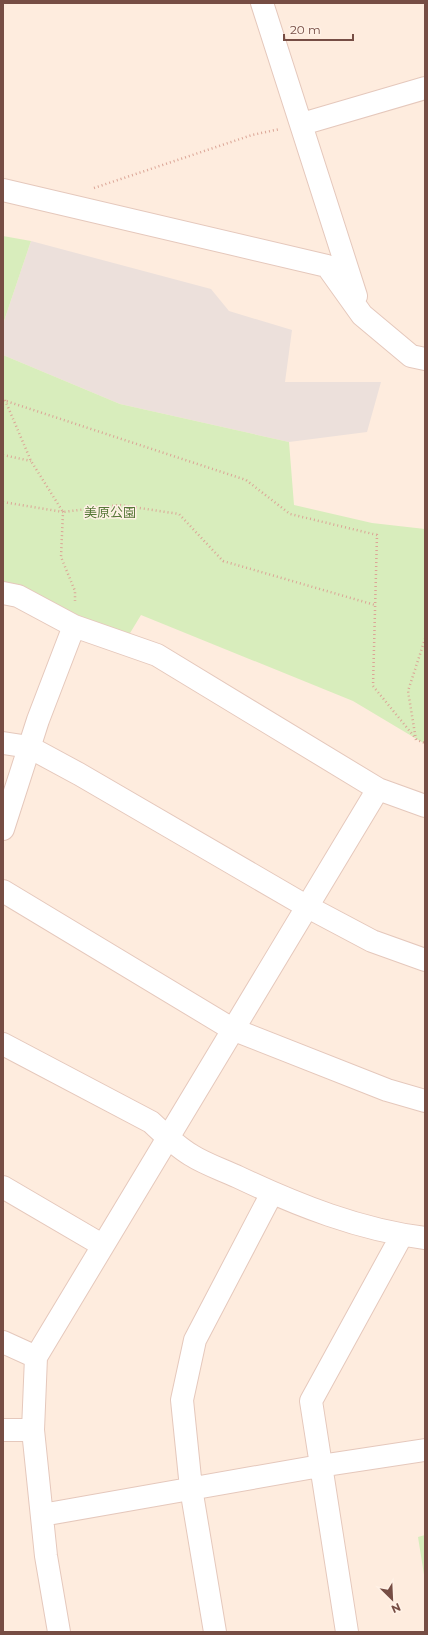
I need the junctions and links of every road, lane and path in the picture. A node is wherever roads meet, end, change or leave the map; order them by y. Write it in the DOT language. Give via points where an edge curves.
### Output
graph roads {
  1 [pos="262,3"];
  2 [pos="425,88"];
  3 [pos="302,124"];
  4 [pos="3,190"];
  5 [pos="79,208"];
  6 [pos="362,314"];
  7 [pos="425,359"];
  8 [pos="4,400"];
  9 [pos="3,456"];
  10 [pos="31,461"];
  11 [pos="3,502"];
  12 [pos="63,512"];
  13 [pos="3,593"];
  14 [pos="375,605"];
  15 [pos="74,626"];
  16 [pos="425,639"];
  17 [pos="416,740"];
  18 [pos="3,743"];
  19 [pos="425,743"];
  20 [pos="29,747"];
  21 [pos="378,789"];
  22 [pos="425,806"];
  23 [pos="3,829"];
  24 [pos="3,891"];
  25 [pos="306,906"];
  26 [pos="425,960"];
  27 [pos="232,1029"];
  28 [pos="3,1044"];
  29 [pos="425,1101"];
  30 [pos="168,1138"];
  31 [pos="3,1187"];
  32 [pos="272,1193"];
  33 [pos="402,1235"];
  34 [pos="425,1238"];
  35 [pos="102,1245"];
  36 [pos="3,1342"];
  37 [pos="36,1357"];
  38 [pos="3,1430"];
  39 [pos="33,1430"];
  40 [pos="425,1450"];
  41 [pos="320,1466"];
  42 [pos="191,1488"];
  43 [pos="42,1515"];
  44 [pos="59,1632"];
  45 [pos="214,1632"];
  46 [pos="348,1632"];
  1 -- 3 [label="street"];
  2 -- 3 [label="street"];
  3 -- 5 [label="path" via="252,135 86,190"];
  3 -- 6 [label="street"];
  4 -- 5 [label="street"];
  5 -- 6 [label="street" via="327,266"];
  6 -- 7 [label="street" via="411,356"];
  8 -- 10 [label="path"];
  8 -- 14 [label="path" via="246,480 290,514 377,535"];
  9 -- 10 [label="path"];
  10 -- 12 [label="path"];
  11 -- 12 [label="path"];
  12 -- 14 [label="path" via="120,505 179,514 223,561"];
  12 -- 15 [label="path" via="61,557 75,591"];
  13 -- 15 [label="street" via="18,596"];
  14 -- 17 [label="path" via="373,686"];
  15 -- 20 [label="street"];
  15 -- 21 [label="street" via="157,655"];
  16 -- 17 [label="path" via="408,691"];
  17 -- 19 [label="path"];
  18 -- 20 [label="street"];
  20 -- 23 [label="street"];
  20 -- 25 [label="street"];
  21 -- 22 [label="street"];
  21 -- 25 [label="street"];
  24 -- 27 [label="street"];
  25 -- 26 [label="street" via="372,941"];
  25 -- 27 [label="street"];
  27 -- 29 [label="street" via="387,1090"];
  27 -- 30 [label="street"];
  28 -- 30 [label="street" via="151,1122"];
  30 -- 32 [label="street" via="192,1156"];
  30 -- 35 [label="street"];
  31 -- 35 [label="street"];
  32 -- 33 [label="street" via="357,1224"];
  32 -- 42 [label="street" via="195,1340 182,1400"];
  33 -- 34 [label="street"];
  33 -- 41 [label="street" via="311,1401"];
  35 -- 37 [label="street"];
  36 -- 37 [label="street"];
  37 -- 39 [label="street"];
  38 -- 39 [label="street"];
  39 -- 43 [label="street"];
  40 -- 41 [label="street"];
  41 -- 42 [label="street"];
  41 -- 46 [label="street"];
  42 -- 43 [label="street"];
  42 -- 45 [label="street"];
  43 -- 44 [label="street"];
}
